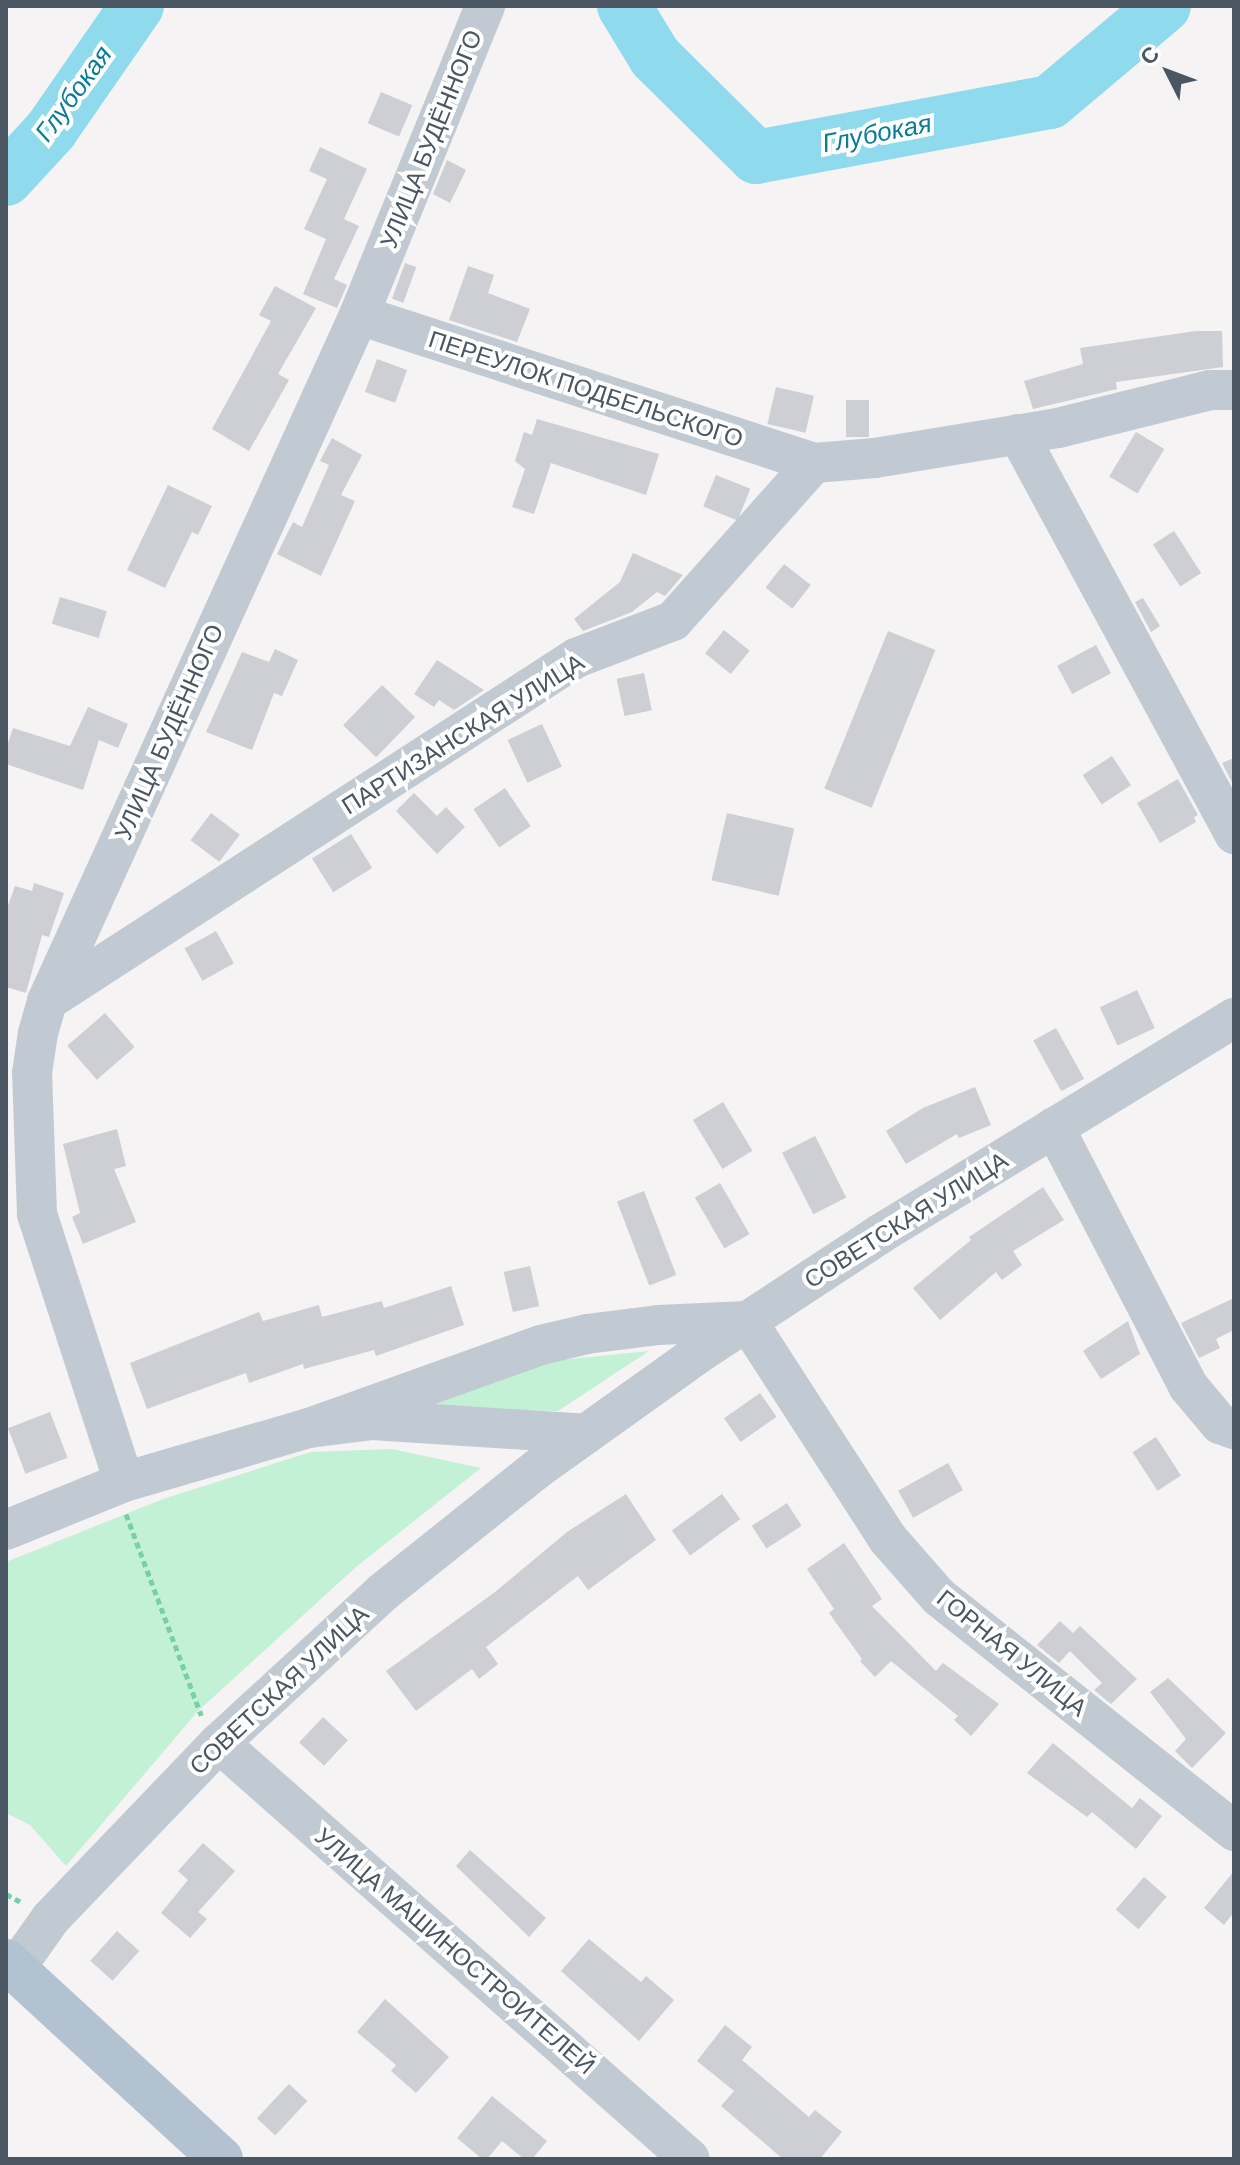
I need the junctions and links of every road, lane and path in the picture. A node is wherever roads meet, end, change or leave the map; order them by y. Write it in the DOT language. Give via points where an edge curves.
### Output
graph roads {
  1 [pos="485,6"];
  2 [pos="359,315"];
  3 [pos="1234,390"];
  4 [pos="1018,434"];
  5 [pos="814,463"];
  6 [pos="1234,834"];
  7 [pos="47,1001"];
  8 [pos="1234,1018"];
  9 [pos="1054,1127"];
  10 [pos="22,1216"];
  11 [pos="747,1321"];
  12 [pos="1229,1422"];
  13 [pos="309,1428"];
  14 [pos="586,1434"];
  15 [pos="124,1482"];
  16 [pos="6,1530"];
  17 [pos="219,1743"];
  18 [pos="1234,1831"];
  19 [pos="6,1894"];
  20 [pos="51,1918"];
  21 [pos="9,1970"];
  22 [pos="221,2159"];
  23 [pos="690,2159"];
  1 -- 2 [label="street, УЛИЦА БУДЁННОГО"];
  2 -- 5 [label="street, ПЕРЕУЛОК ПОДБЕЛЬСКОГО"];
  2 -- 7 [label="street, УЛИЦА БУДЁННОГО"];
  3 -- 4 [label="street" via="1210,390"];
  4 -- 5 [label="street"];
  4 -- 6 [label="street"];
  5 -- 7 [label="street, ПАРТИЗАНСКАЯ УЛИЦА" via="673,621 576,658"];
  7 -- 10 [label="street, УЛИЦА БУДЁННОГО" via="32,1073"];
  8 -- 9 [label="street, СОВЕТСКАЯ УЛИЦА"];
  9 -- 11 [label="street, СОВЕТСКАЯ УЛИЦА"];
  9 -- 12 [label="street" via="1188,1386"];
  10 -- 15 [label="street, УЛИЦА БУДЁННОГО"];
  11 -- 13 [label="street" via="658,1325 556,1342"];
  11 -- 14 [label="street, СОВЕТСКАЯ УЛИЦА"];
  11 -- 18 [label="street, ГОРНАЯ УЛИЦА" via="888,1539 939,1597"];
  13 -- 14 [label="street" via="372,1420"];
  13 -- 15 [label="street"];
  14 -- 17 [label="street, СОВЕТСКАЯ УЛИЦА" via="383,1592"];
  15 -- 16 [label="street"];
  15 -- 17 [label="path" via="126,1514 198,1711"];
  17 -- 20 [label="street, СОВЕТСКАЯ УЛИЦА"];
  17 -- 23 [label="street, УЛИЦА МАШИНОСТРОИТЕЛЕЙ"];
  19 -- 20 [label="path"];
  20 -- 21 [label="street, СОВЕТСКАЯ УЛИЦА"];
  21 -- 22 [label="main road"];
}
